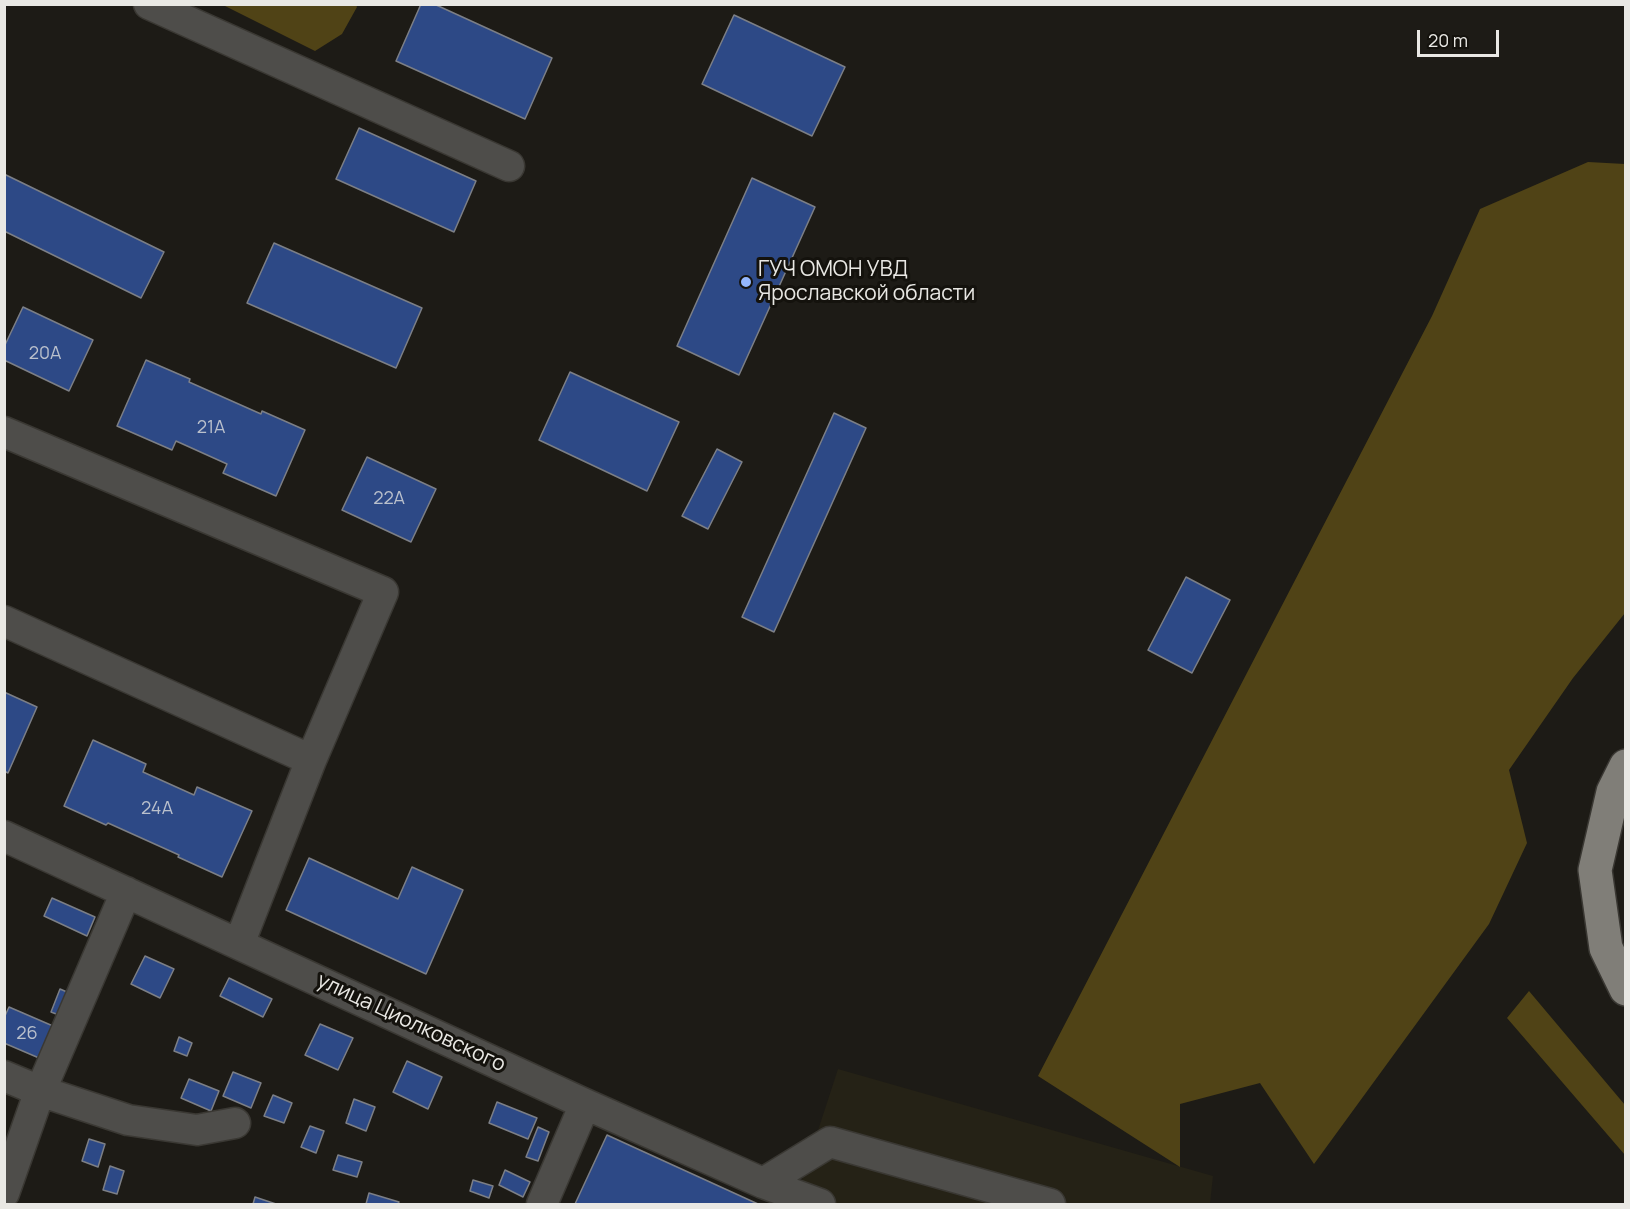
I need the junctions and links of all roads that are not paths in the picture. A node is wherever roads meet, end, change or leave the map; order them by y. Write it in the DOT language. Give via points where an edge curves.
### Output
graph roads {
  1 [pos="149,4"];
  2 [pos="509,166"];
  3 [pos="4,432"];
  4 [pos="4,621"];
  5 [pos="311,760"];
  6 [pos="1626,766"];
  7 [pos="4,836"];
  8 [pos="126,892"];
  9 [pos="239,944"];
  10 [pos="1626,989"];
  11 [pos="4,1076"];
  12 [pos="40,1090"];
  13 [pos="585,1104"];
  14 [pos="236,1123"];
  15 [pos="763,1183"];
  16 [pos="4,1193"];
  17 [pos="542,1204"];
  18 [pos="820,1204"];
  19 [pos="1050,1204"];
  1 -- 2 [label="street"];
  3 -- 5 [label="street" via="383,592"];
  4 -- 5 [label="street"];
  5 -- 9 [label="street"];
  6 -- 10 [label="main road" via="1613,792 1595,870 1606,948"];
  7 -- 8 [label="street, улица Циолковского"];
  8 -- 9 [label="street, улица Циолковского"];
  8 -- 12 [label="street"];
  9 -- 13 [label="street, улица Циолковского"];
  11 -- 12 [label="street"];
  12 -- 14 [label="street" via="128,1120 197,1130"];
  12 -- 16 [label="street"];
  13 -- 15 [label="street, улица Циолковского"];
  13 -- 17 [label="street"];
  15 -- 18 [label="street, улица Циолковского"];
  15 -- 19 [label="street" via="830,1142"];
}
